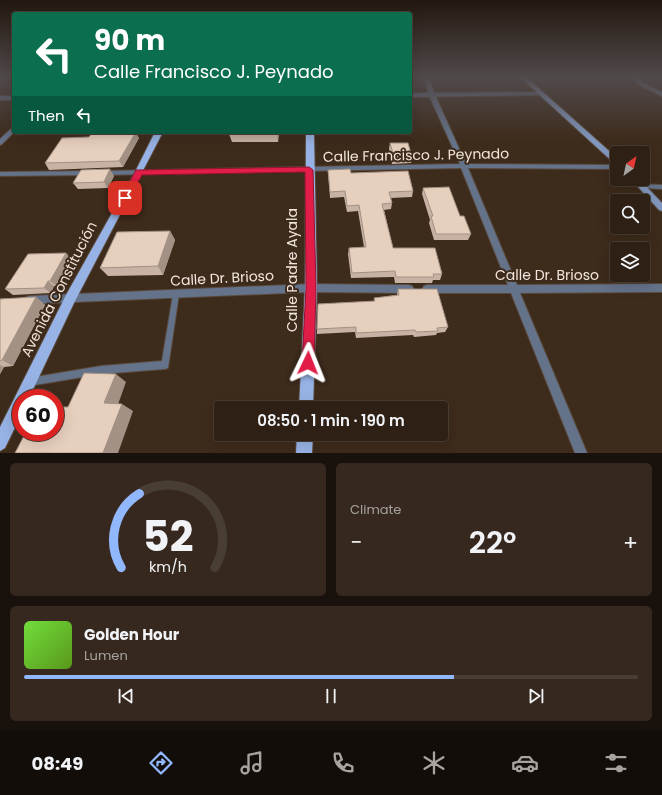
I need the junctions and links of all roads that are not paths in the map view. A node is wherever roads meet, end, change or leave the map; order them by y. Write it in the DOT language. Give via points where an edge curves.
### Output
graph roads {
  1 [pos="433,98"];
  2 [pos="546,98"];
  3 [pos="12,131"];
  4 [pos="158,134"];
  5 [pos="310,134"];
  6 [pos="0,143"];
  7 [pos="610,156"];
  8 [pos="464,166"];
  9 [pos="610,167"];
  10 [pos="309,170"];
  11 [pos="139,172"];
  12 [pos="0,174"];
  13 [pos="643,186"];
  14 [pos="650,186"];
  15 [pos="662,186"];
  16 [pos="662,208"];
  17 [pos="311,288"];
  18 [pos="662,288"];
  19 [pos="514,289"];
  20 [pos="176,294"];
  21 [pos="70,299"];
  22 [pos="23,300"];
  23 [pos="29,382"];
  24 [pos="26,389"];
  25 [pos="306,401"];
  26 [pos="12,418"];
  27 [pos="305,441"];
  28 [pos="0,443"];
  29 [pos="304,453"];
  30 [pos="581,453"];
  1 -- 8 [label="street"];
  2 -- 7 [label="main road"];
  3 -- 6 [label="street"];
  4 -- 11 [label="main road, Avenida Constitución"];
  5 -- 10 [label="main road, Calle Padre Ayala"];
  8 -- 9 [label="street, Calle Francisco J. Peynado"];
  8 -- 10 [label="street, Calle Francisco J. Peynado"];
  8 -- 19 [label="street"];
  10 -- 11 [label="street, Calle Francisco J. Peynado"];
  10 -- 17 [label="main road, Calle Padre Ayala"];
  11 -- 12 [label="street, Calle Francisco J. Peynado"];
  11 -- 21 [label="main road, Avenida Constitución"];
  13 -- 16 [label="main road"];
  14 -- 15 [label="street"];
  17 -- 19 [label="street, Calle Dr. Brioso"];
  17 -- 20 [label="street, Calle Dr. Brioso"];
  17 -- 25 [label="main road, Calle Padre Ayala"];
  18 -- 19 [label="street, Calle Dr. Brioso"];
  19 -- 30 [label="street"];
  20 -- 21 [label="street, Calle Dr. Brioso"];
  20 -- 23 [label="lane" via="164,364 101,370"];
  21 -- 22 [label="street, Calle Dr. Brioso"];
  21 -- 23 [label="main road, Avenida Constitución"];
  23 -- 24 [label="main road, Avenida Constitución"];
  26 -- 28 [label="main road, Avenida Constitución"];
  27 -- 29 [label="main road"];
}
